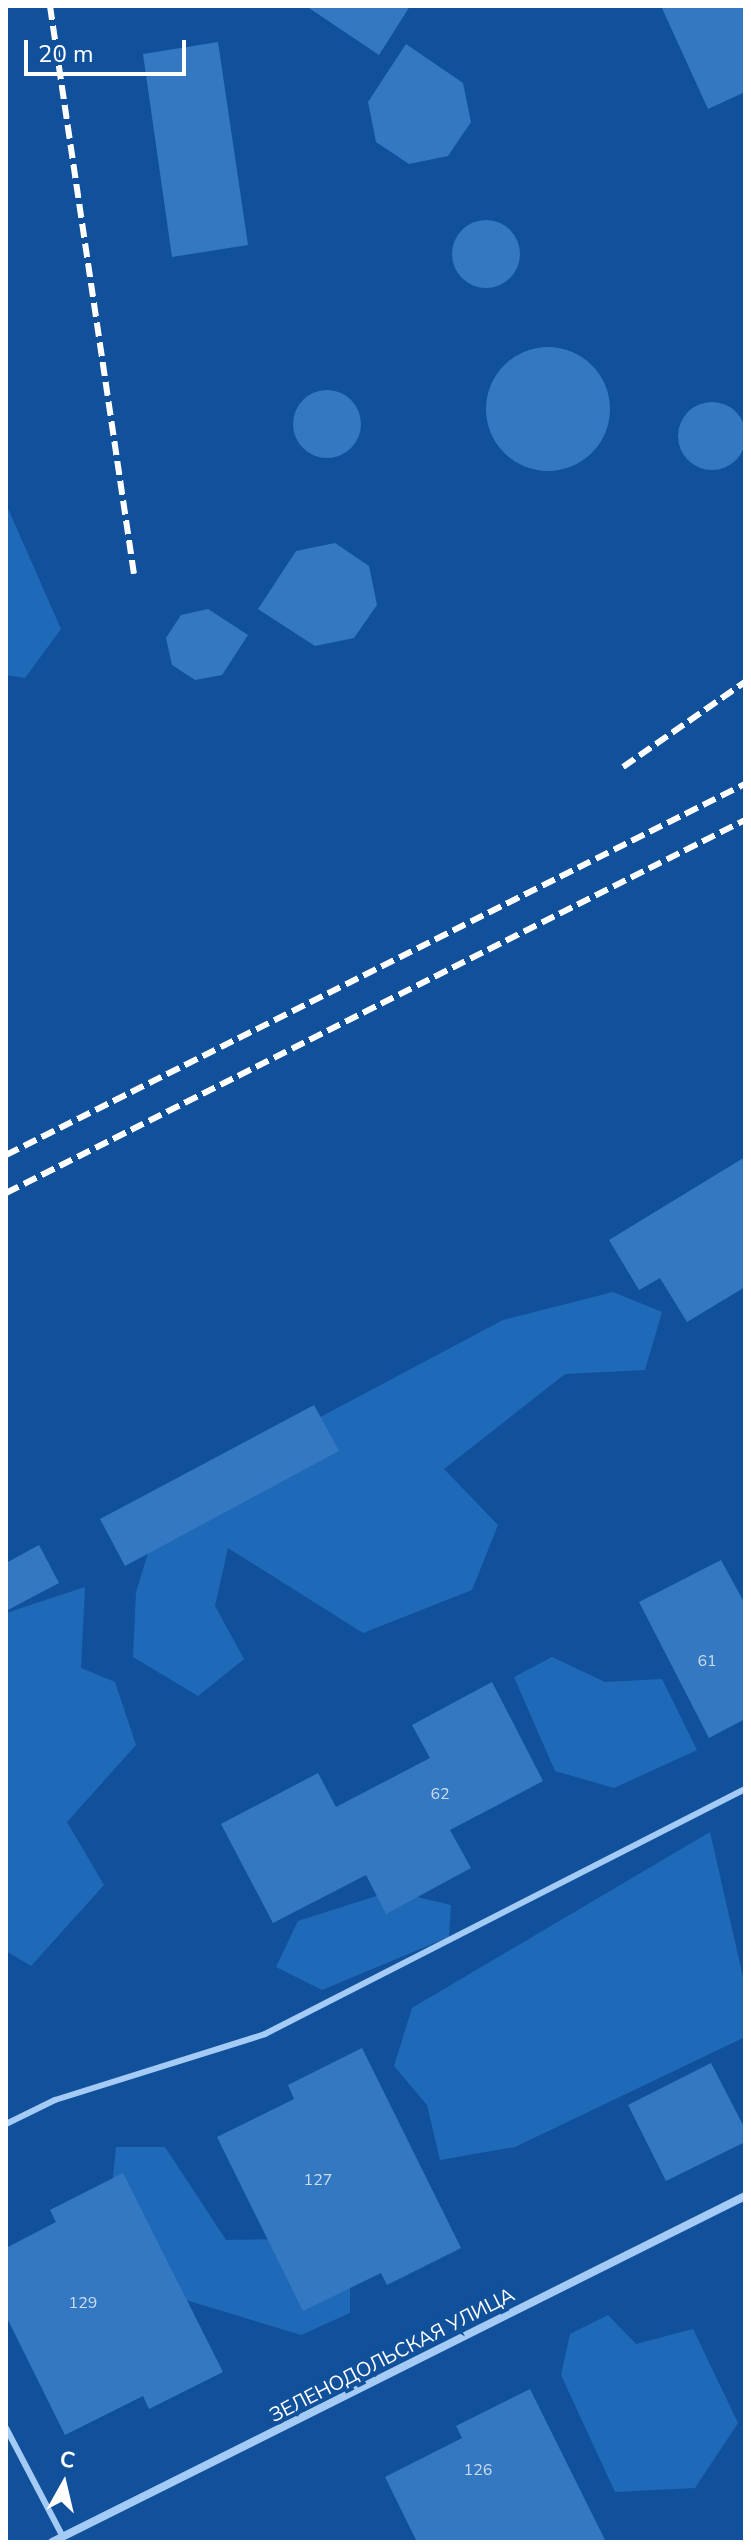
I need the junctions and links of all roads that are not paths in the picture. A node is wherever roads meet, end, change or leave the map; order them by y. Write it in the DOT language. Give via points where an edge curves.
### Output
graph roads {
  1 [pos="745,1789"];
  2 [pos="6,2124"];
  3 [pos="745,2196"];
  4 [pos="6,2428"];
  5 [pos="63,2537"];
  6 [pos="52,2542"];
  1 -- 2 [label="lane" via="265,2034 55,2100"];
  3 -- 5 [label="street, ЗЕЛЕНОДОЛЬСКАЯ УЛИЦА"];
  4 -- 5 [label="lane"];
  5 -- 6 [label="street, ЗЕЛЕНОДОЛЬСКАЯ УЛИЦА"];
}
